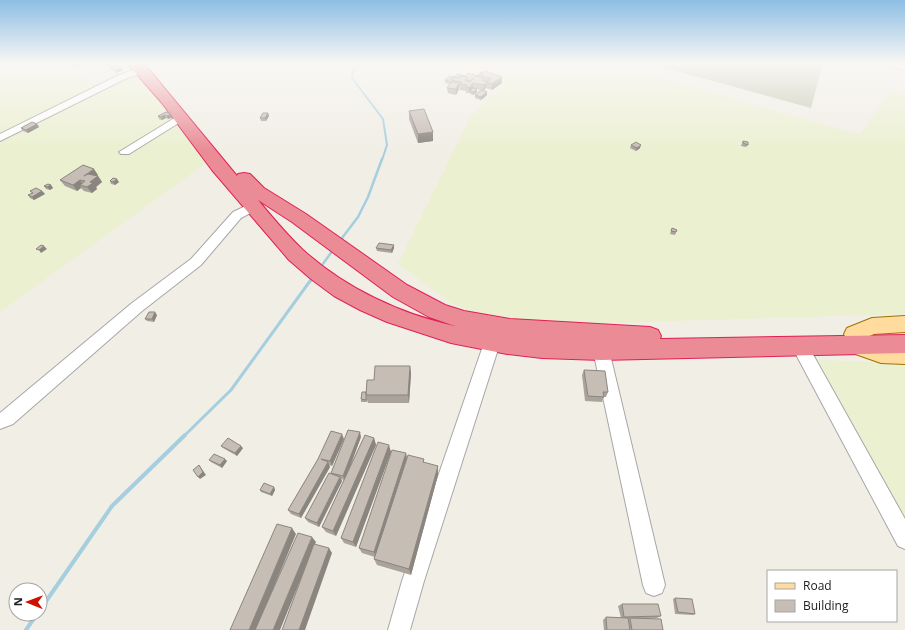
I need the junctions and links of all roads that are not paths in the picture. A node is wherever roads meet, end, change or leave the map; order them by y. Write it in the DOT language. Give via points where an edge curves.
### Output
graph roads {
  1 [pos="91,92"];
  2 [pos="162,92"];
  3 [pos="169,92"];
  4 [pos="181,117"];
  5 [pos="0,138"];
  6 [pos="125,152"];
  7 [pos="254,206"];
  8 [pos="905,324"];
  9 [pos="905,334"];
  10 [pos="854,339"];
  11 [pos="492,343"];
  12 [pos="905,344"];
  13 [pos="800,347"];
  14 [pos="601,350"];
  15 [pos="905,355"];
  16 [pos="2,423"];
  17 [pos="905,539"];
  18 [pos="654,585"];
  19 [pos="399,630"];
  1 -- 5 [label="street"];
  2 -- 4 [label="highway"];
  3 -- 10 [label="highway" via="191,113 258,192 299,218 400,291 426,306 463,320 563,332"];
  4 -- 6 [label="street"];
  4 -- 7 [label="highway"];
  7 -- 11 [label="highway" via="296,255 333,284 372,305 412,322"];
  7 -- 16 [label="street" via="237,215 196,262 137,307"];
  8 -- 10 [label="main road" via="872,326"];
  9 -- 10 [label="highway"];
  10 -- 12 [label="highway"];
  10 -- 13 [label="highway"];
  10 -- 15 [label="main road" via="881,354"];
  11 -- 14 [label="highway" via="532,348"];
  11 -- 19 [label="street"];
  13 -- 14 [label="highway"];
  13 -- 17 [label="street"];
  14 -- 18 [label="street"];
}
